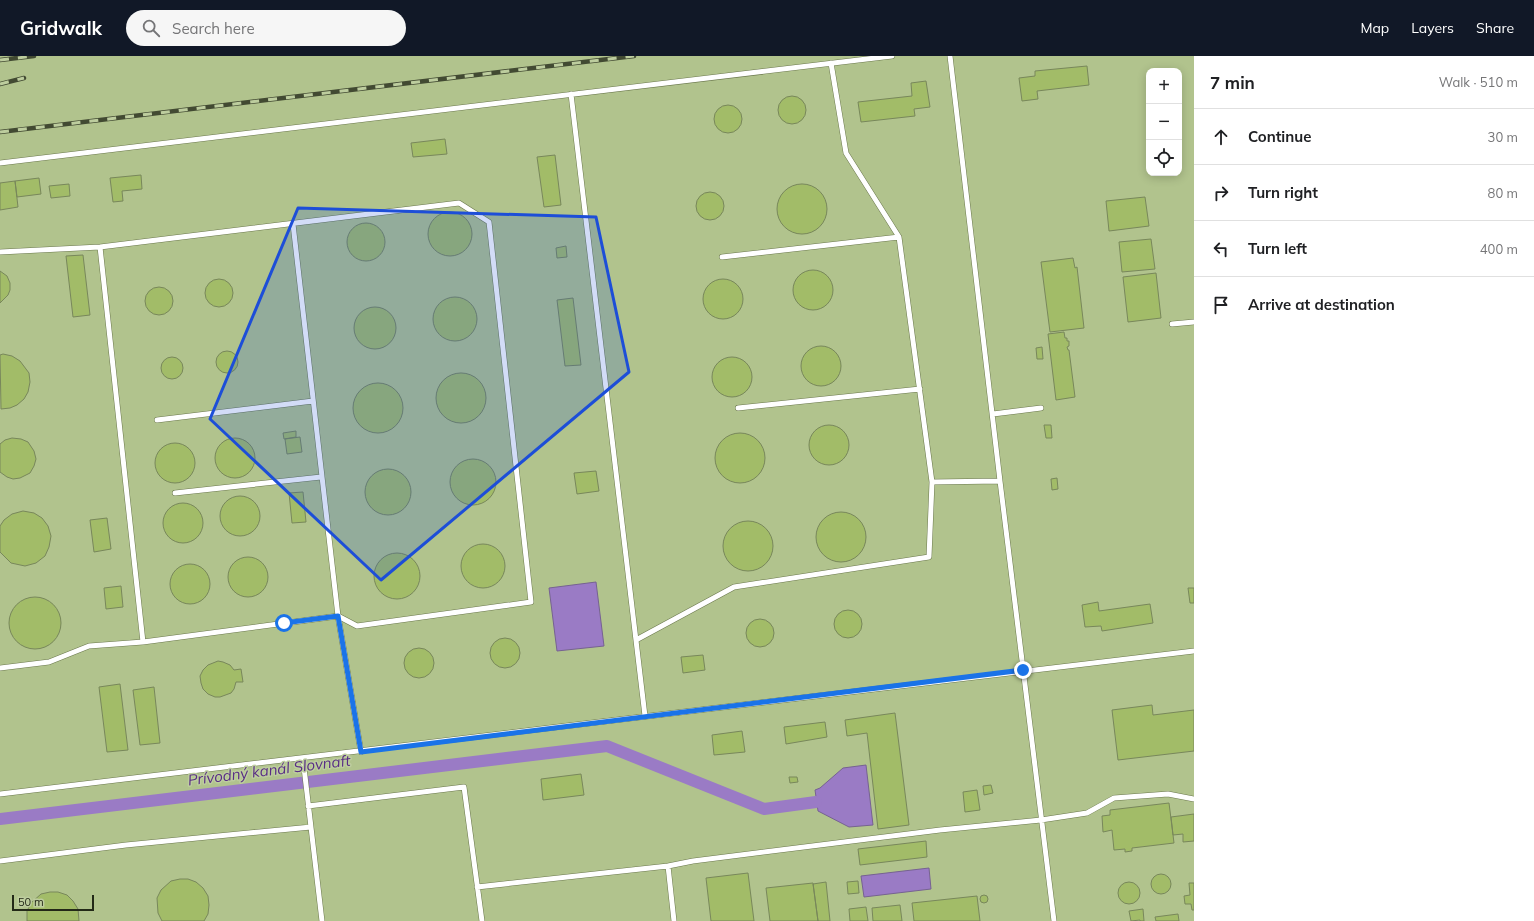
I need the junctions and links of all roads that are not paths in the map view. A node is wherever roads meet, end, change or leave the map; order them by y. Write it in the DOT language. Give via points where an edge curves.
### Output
graph roads {
  1 [pos="892,56"];
  2 [pos="950,56"];
  3 [pos="830,63"];
  4 [pos="571,94"];
  5 [pos="0,163"];
  6 [pos="293,224"];
  7 [pos="899,238"];
  8 [pos="100,247"];
  9 [pos="0,252"];
  10 [pos="722,257"];
  11 [pos="1194,322"];
  12 [pos="1172,324"];
  13 [pos="920,389"];
  14 [pos="313,401"];
  15 [pos="738,408"];
  16 [pos="1041,408"];
  17 [pos="993,414"];
  18 [pos="157,420"];
  19 [pos="321,477"];
  20 [pos="1000,481"];
  21 [pos="932,482"];
  22 [pos="175,493"];
  23 [pos="338,616"];
  24 [pos="636,640"];
  25 [pos="143,642"];
  26 [pos="1194,651"];
  27 [pos="0,668"];
  28 [pos="1023,670"];
  29 [pos="646,716"];
  30 [pos="361,752"];
  31 [pos="303,759"];
  32 [pos="0,794"];
  33 [pos="1194,799"];
  34 [pos="308,806"];
  35 [pos="1041,820"];
  36 [pos="311,827"];
  37 [pos="0,862"];
  38 [pos="668,866"];
  39 [pos="477,887"];
  40 [pos="322,921"];
  41 [pos="482,921"];
  42 [pos="674,921"];
  43 [pos="1054,921"];
  1 -- 3 [label="lane"];
  2 -- 17 [label="lane"];
  3 -- 4 [label="lane"];
  3 -- 7 [label="lane" via="846,153"];
  4 -- 5 [label="lane"];
  4 -- 24 [label="lane"];
  6 -- 8 [label="lane"];
  6 -- 14 [label="lane"];
  6 -- 23 [label="lane" via="459,203 489,222 531,602 357,626"];
  7 -- 10 [label="lane"];
  7 -- 13 [label="lane"];
  8 -- 9 [label="lane"];
  8 -- 25 [label="lane"];
  11 -- 12 [label="lane"];
  13 -- 15 [label="lane"];
  13 -- 21 [label="lane"];
  14 -- 18 [label="lane"];
  14 -- 19 [label="lane"];
  16 -- 17 [label="lane"];
  17 -- 20 [label="lane"];
  19 -- 22 [label="lane"];
  19 -- 23 [label="lane"];
  20 -- 21 [label="lane"];
  20 -- 28 [label="lane"];
  21 -- 24 [label="lane" via="929,558 734,587"];
  23 -- 25 [label="lane"];
  23 -- 30 [label="lane"];
  24 -- 29 [label="lane"];
  25 -- 27 [label="lane" via="89,646 50,662"];
  26 -- 28 [label="lane"];
  28 -- 29 [label="lane"];
  28 -- 35 [label="lane"];
  29 -- 30 [label="lane"];
  30 -- 31 [label="lane"];
  31 -- 32 [label="lane"];
  31 -- 34 [label="lane"];
  33 -- 35 [label="lane" via="1168,794 1114,798 1087,813"];
  34 -- 36 [label="lane"];
  34 -- 39 [label="lane" via="464,787"];
  35 -- 38 [label="lane" via="940,830"];
  35 -- 43 [label="lane"];
  36 -- 37 [label="lane" via="126,845"];
  36 -- 40 [label="lane"];
  38 -- 39 [label="lane"];
  38 -- 42 [label="lane"];
  39 -- 41 [label="lane"];
}
